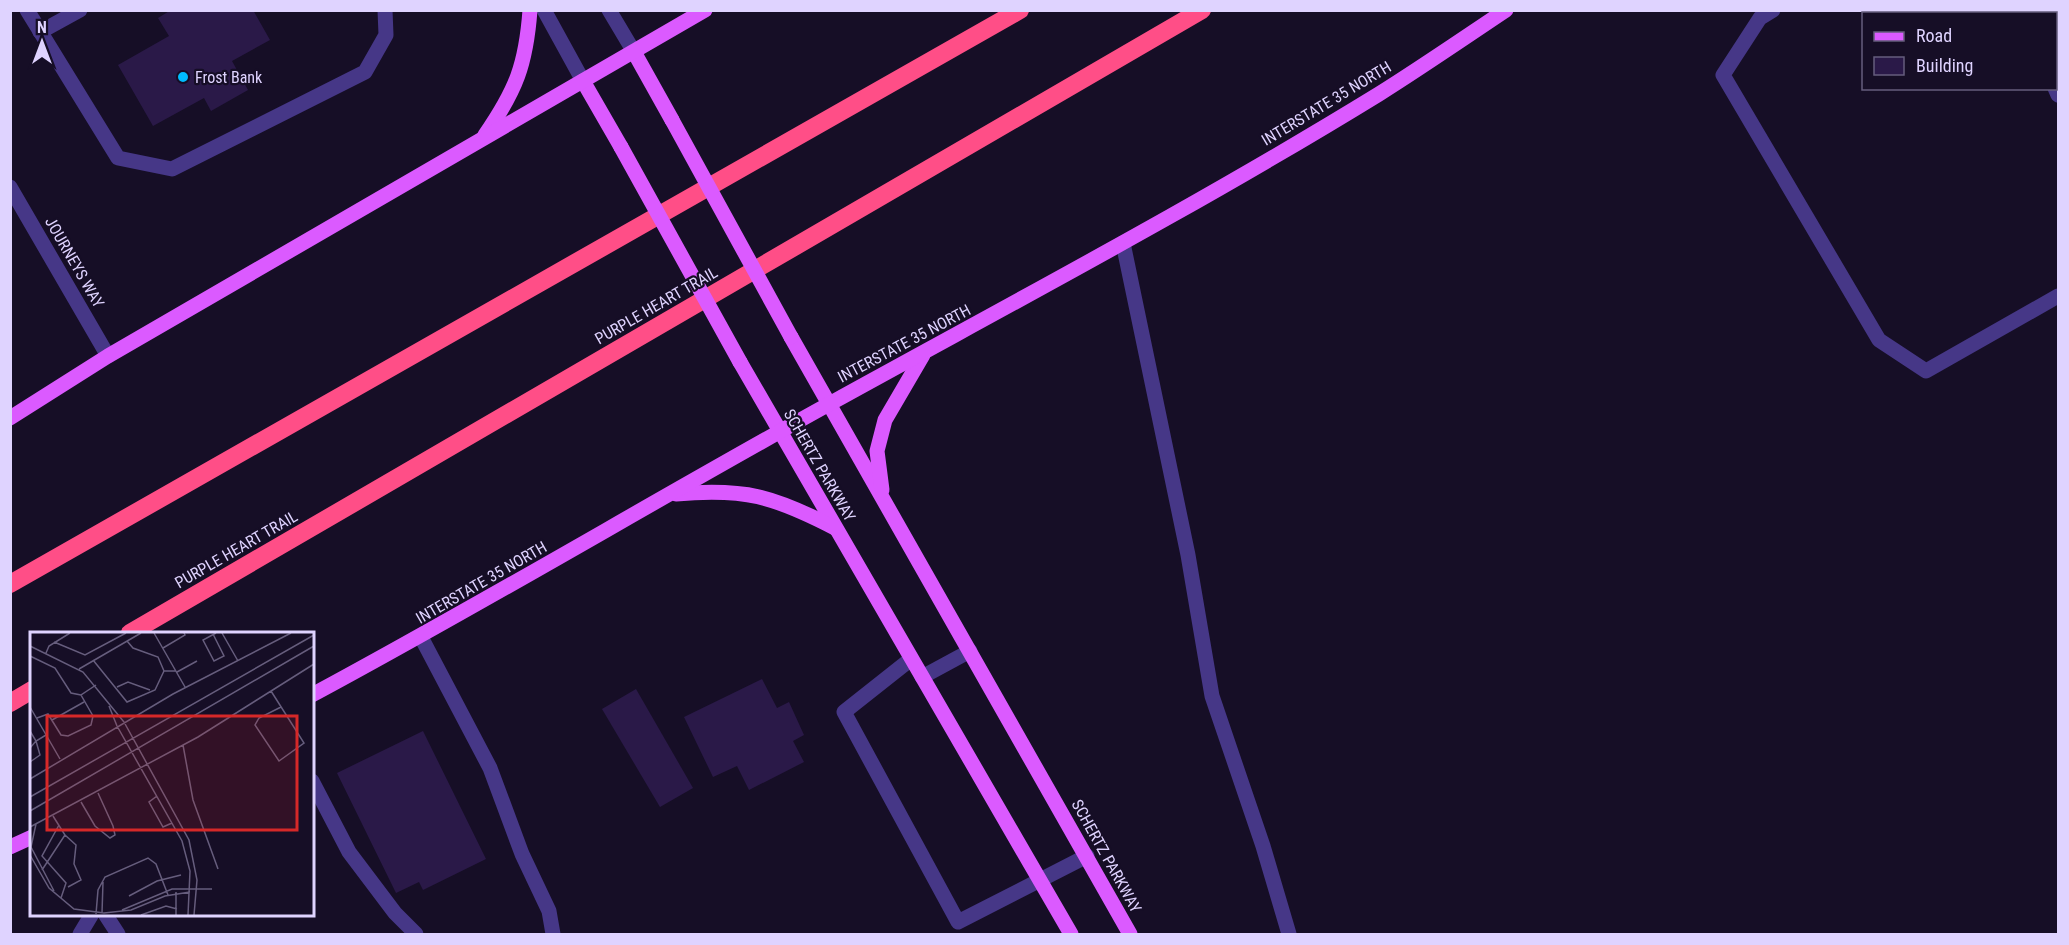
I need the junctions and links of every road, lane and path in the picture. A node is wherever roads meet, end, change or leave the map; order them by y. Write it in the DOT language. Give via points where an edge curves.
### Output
graph roads {
  1 [pos="27,10"];
  2 [pos="80,10"];
  3 [pos="385,10"];
  4 [pos="530,10"];
  5 [pos="544,10"];
  6 [pos="609,10"];
  7 [pos="705,10"];
  8 [pos="1020,10"];
  9 [pos="1203,10"];
  10 [pos="1506,10"];
  11 [pos="1773,10"];
  12 [pos="40,32"];
  13 [pos="634,52"];
  14 [pos="583,81"];
  15 [pos="483,139"];
  16 [pos="10,187"];
  17 [pos="1123,243"];
  18 [pos="2058,296"];
  19 [pos="925,353"];
  20 [pos="108,356"];
  21 [pos="829,404"];
  22 [pos="10,418"];
  23 [pos="780,432"];
  24 [pos="670,495"];
  25 [pos="883,499"];
  26 [pos="835,528"];
  27 [pos="10,584"];
  28 [pos="132,632"];
  29 [pos="421,637"];
  30 [pos="970,651"];
  31 [pos="911,659"];
  32 [pos="922,677"];
  33 [pos="30,691"];
  34 [pos="314,694"];
  35 [pos="10,703"];
  36 [pos="314,785"];
  37 [pos="30,838"];
  38 [pos="10,847"];
  39 [pos="1087,856"];
  40 [pos="1040,882"];
  41 [pos="91,915"];
  42 [pos="106,915"];
  43 [pos="80,934"];
  44 [pos="118,934"];
  45 [pos="416,934"];
  46 [pos="553,934"];
  47 [pos="1071,934"];
  48 [pos="1130,934"];
  49 [pos="1289,934"];
  1 -- 12 [label="street"];
  2 -- 12 [label="street"];
  3 -- 12 [label="street" via="386,35 365,72 172,169 118,158"];
  4 -- 15 [label="main road" via="523,66 509,101"];
  5 -- 14 [label="street, SCHERTZ PARKWAY"];
  6 -- 13 [label="street, SCHERTZ PARKWAY"];
  7 -- 13 [label="main road"];
  8 -- 27 [label="highway"];
  9 -- 28 [label="highway, PURPLE HEART TRAIL"];
  10 -- 17 [label="main road, INTERSTATE 35 NORTH" via="1379,94"];
  11 -- 18 [label="street" via="1760,18 1724,75 1879,340 1926,371"];
  13 -- 14 [label="main road"];
  13 -- 21 [label="main road, SCHERTZ PARKWAY, bridge"];
  14 -- 15 [label="main road"];
  14 -- 23 [label="main road, SCHERTZ PARKWAY, bridge"];
  15 -- 20 [label="main road"];
  16 -- 20 [label="street, JOURNEYS WAY"];
  17 -- 19 [label="main road, INTERSTATE 35 NORTH"];
  17 -- 49 [label="street" via="1188,555 1212,696"];
  19 -- 21 [label="main road, INTERSTATE 35 NORTH"];
  19 -- 25 [label="main road" via="885,420 877,451"];
  20 -- 22 [label="main road"];
  21 -- 23 [label="main road, INTERSTATE 35 NORTH"];
  21 -- 25 [label="main road, SCHERTZ PARKWAY"];
  23 -- 24 [label="main road, INTERSTATE 35 NORTH"];
  23 -- 26 [label="main road, SCHERTZ PARKWAY"];
  24 -- 26 [label="main road" via="747,493 790,504"];
  24 -- 29 [label="main road, INTERSTATE 35 NORTH"];
  25 -- 30 [label="main road, SCHERTZ PARKWAY"];
  26 -- 31 [label="main road, SCHERTZ PARKWAY"];
  29 -- 34 [label="main road, INTERSTATE 35 NORTH"];
  29 -- 46 [label="street" via="490,768 522,854 549,911"];
  30 -- 32 [label="street"];
  30 -- 39 [label="main road, SCHERTZ PARKWAY"];
  31 -- 32 [label="main road, SCHERTZ PARKWAY"];
  31 -- 40 [label="street" via="844,712 958,922"];
  32 -- 40 [label="main road, SCHERTZ PARKWAY"];
  33 -- 35 [label="highway"];
  36 -- 45 [label="street" via="349,852"];
  37 -- 38 [label="main road"];
  39 -- 40 [label="street"];
  39 -- 48 [label="main road, SCHERTZ PARKWAY"];
  40 -- 47 [label="main road, SCHERTZ PARKWAY"];
  41 -- 43 [label="street"];
  42 -- 44 [label="street"];
}
